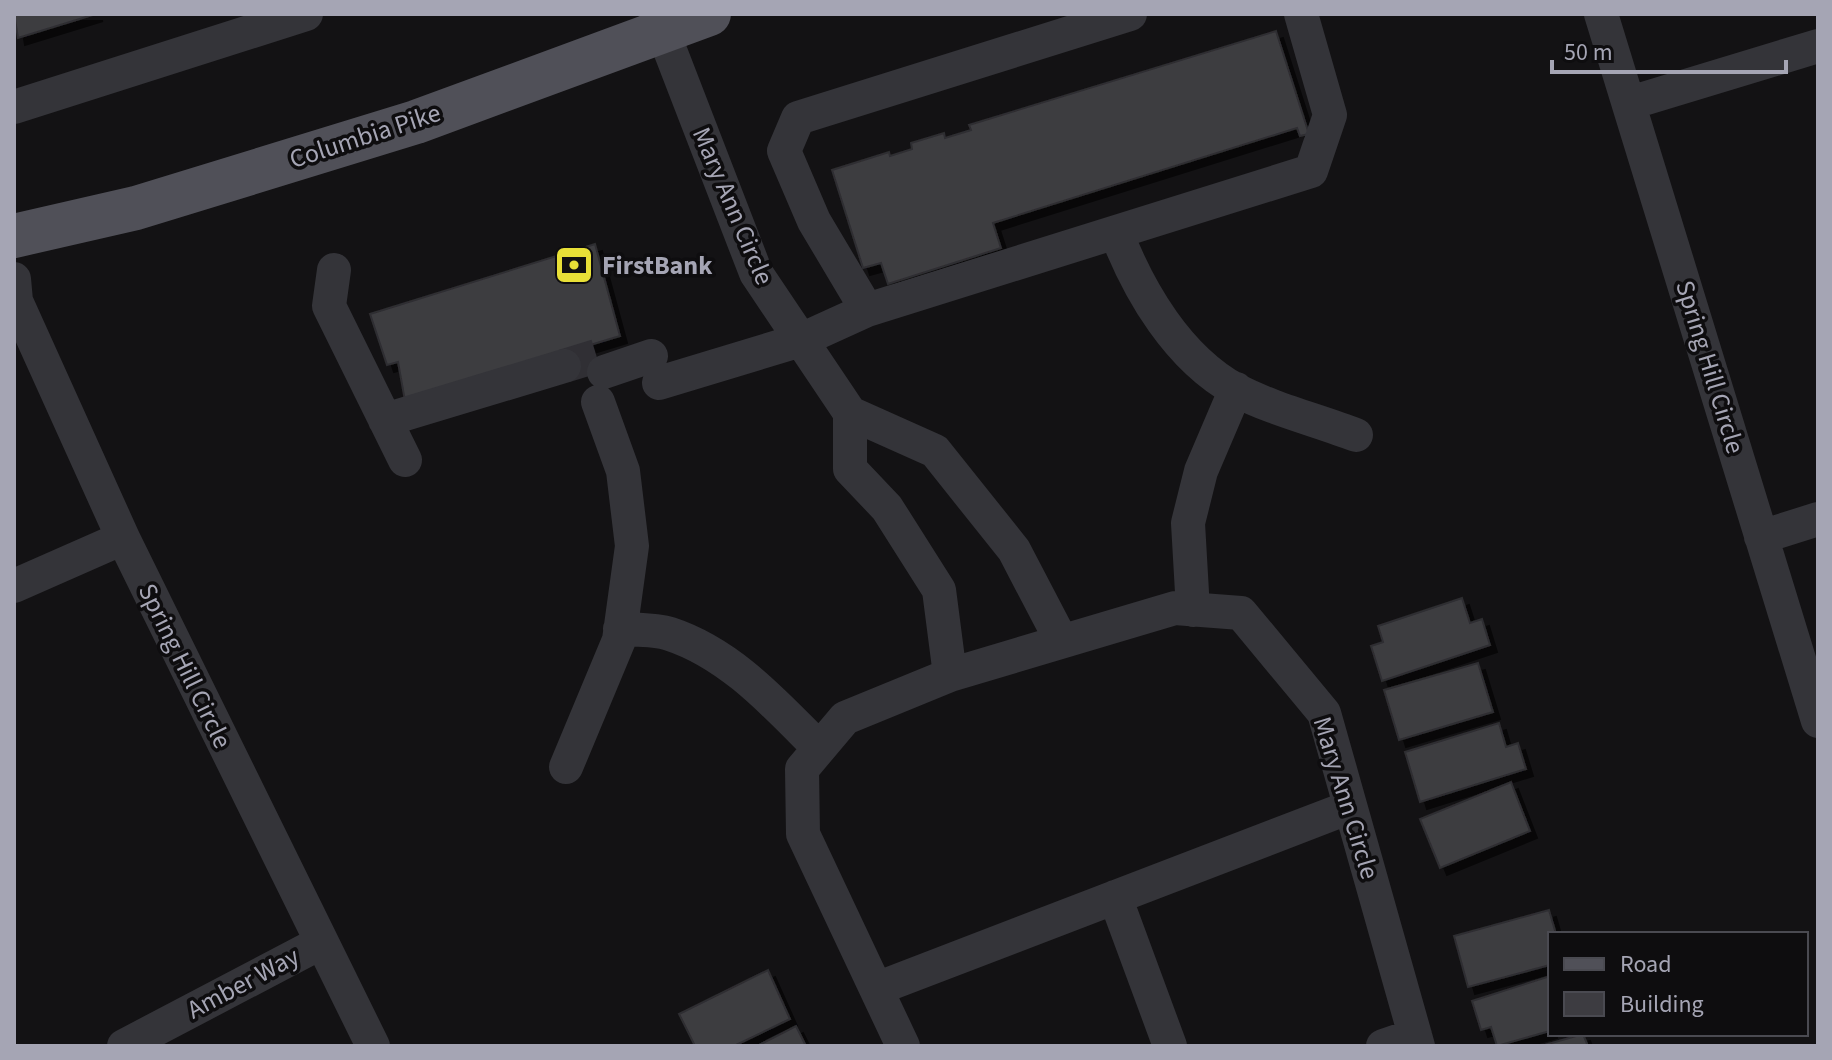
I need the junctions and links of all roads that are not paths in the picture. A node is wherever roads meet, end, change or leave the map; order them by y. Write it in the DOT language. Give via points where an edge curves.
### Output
graph roads {
  1 [pos="306,14"];
  2 [pos="709,14"];
  3 [pos="1130,14"];
  4 [pos="1301,14"];
  5 [pos="1601,14"];
  6 [pos="659,21"];
  7 [pos="1818,46"];
  8 [pos="1630,103"];
  9 [pos="14,107"];
  10 [pos="1116,232"];
  11 [pos="14,236"];
  12 [pos="334,270"];
  13 [pos="14,279"];
  14 [pos="867,310"];
  15 [pos="801,340"];
  16 [pos="587,375"];
  17 [pos="1236,389"];
  18 [pos="850,413"];
  19 [pos="1356,435"];
  20 [pos="1818,519"];
  21 [pos="1761,537"];
  22 [pos="123,538"];
  23 [pos="14,586"];
  24 [pos="1193,610"];
  25 [pos="620,629"];
  26 [pos="1061,640"];
  27 [pos="950,675"];
  28 [pos="1818,721"];
  29 [pos="819,748"];
  30 [pos="566,767"];
  31 [pos="1350,807"];
  32 [pos="1115,897"];
  33 [pos="320,943"];
  34 [pos="876,989"];
  35 [pos="1405,1042"];
  36 [pos="124,1046"];
  37 [pos="373,1046"];
  38 [pos="903,1046"];
  39 [pos="1170,1046"];
  1 -- 9 [label="street"];
  2 -- 6 [label="main road, Columbia Pike"];
  3 -- 14 [label="street" via="798,118 784,151 814,221"];
  4 -- 10 [label="street" via="1330,115 1311,171"];
  5 -- 8 [label="street, Spring Hill Circle"];
  6 -- 11 [label="main road, Columbia Pike" via="416,122 136,208"];
  6 -- 15 [label="street, Mary Ann Circle" via="756,273"];
  7 -- 8 [label="street"];
  8 -- 21 [label="street, Spring Hill Circle"];
  10 -- 14 [label="street"];
  10 -- 17 [label="street" via="1132,273 1185,350"];
  12 -- 16 [label="street" via="329,306 394,438"];
  13 -- 22 [label="street, Spring Hill Circle" via="16,301"];
  14 -- 15 [label="street"];
  15 -- 16 [label="street" via="652,360"];
  15 -- 18 [label="street, Mary Ann Circle"];
  16 -- 25 [label="street" via="623,471 632,546"];
  17 -- 19 [label="street"];
  17 -- 24 [label="street" via="1201,471 1188,523"];
  18 -- 26 [label="street" via="935,451 1014,550"];
  18 -- 27 [label="street" via="850,469 887,508 939,590"];
  20 -- 21 [label="street"];
  21 -- 28 [label="street, Spring Hill Circle"];
  22 -- 23 [label="street"];
  22 -- 33 [label="street, Spring Hill Circle"];
  24 -- 26 [label="street, Mary Ann Circle" via="1175,608"];
  24 -- 31 [label="street, Mary Ann Circle" via="1241,613 1324,713"];
  25 -- 29 [label="street" via="670,634 727,664"];
  25 -- 30 [label="street"];
  26 -- 27 [label="street, Mary Ann Circle"];
  27 -- 29 [label="street, Mary Ann Circle" via="845,718"];
  29 -- 34 [label="street, Mary Ann Circle" via="802,769 803,834"];
  31 -- 32 [label="street"];
  31 -- 35 [label="street, Mary Ann Circle"];
  32 -- 34 [label="street"];
  32 -- 39 [label="street"];
  33 -- 36 [label="street, Amber Way"];
  33 -- 37 [label="street, Spring Hill Circle"];
  34 -- 38 [label="street, Mary Ann Circle"];
}
